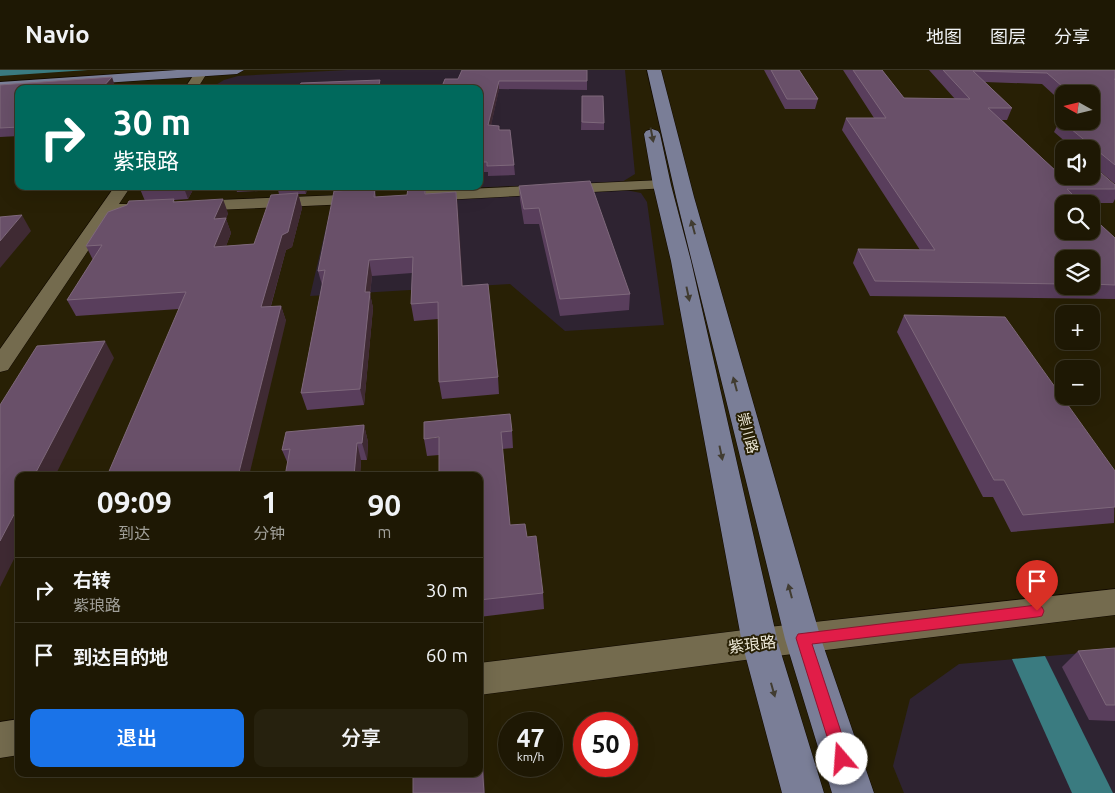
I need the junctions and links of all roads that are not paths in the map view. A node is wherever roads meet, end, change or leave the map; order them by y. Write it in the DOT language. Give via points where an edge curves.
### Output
graph roads {
  1 [pos="179,70"];
  2 [pos="238,70"];
  3 [pos="640,70"];
  4 [pos="654,70"];
  5 [pos="202,71"];
  6 [pos="0,82"];
  7 [pos="193,85"];
  8 [pos="0,86"];
  9 [pos="662,185"];
  10 [pos="120,190"];
  11 [pos="404,197"];
  12 [pos="384,198"];
  13 [pos="106,210"];
  14 [pos="0,365"];
  15 [pos="1115,602"];
  16 [pos="803,638"];
  17 [pos="760,643"];
  18 [pos="483,678"];
  19 [pos="15,738"];
  20 [pos="0,740"];
  21 [pos="803,793"];
  22 [pos="853,793"];
  1 -- 6 [label="main road"];
  2 -- 5 [label="main road"];
  3 -- 9 [label="main road, one-way"];
  16 -- 4 [label="main road, 崇川路, one-way"];
  5 -- 7 [label="street"];
  5 -- 8 [label="main road"];
  9 -- 11 [label="street"];
  9 -- 17 [label="main road, one-way" via="681,261"];
  10 -- 13 [label="street"];
  12 -- 13 [label="street"];
  13 -- 14 [label="street"];
  15 -- 16 [label="street, 紫琅路"];
  16 -- 17 [label="street, 紫琅路"];
  16 -- 22 [label="main road, 崇川路"];
  17 -- 18 [label="street, 紫琅路"];
  17 -- 21 [label="main road, one-way"];
  19 -- 20 [label="street"];
}
